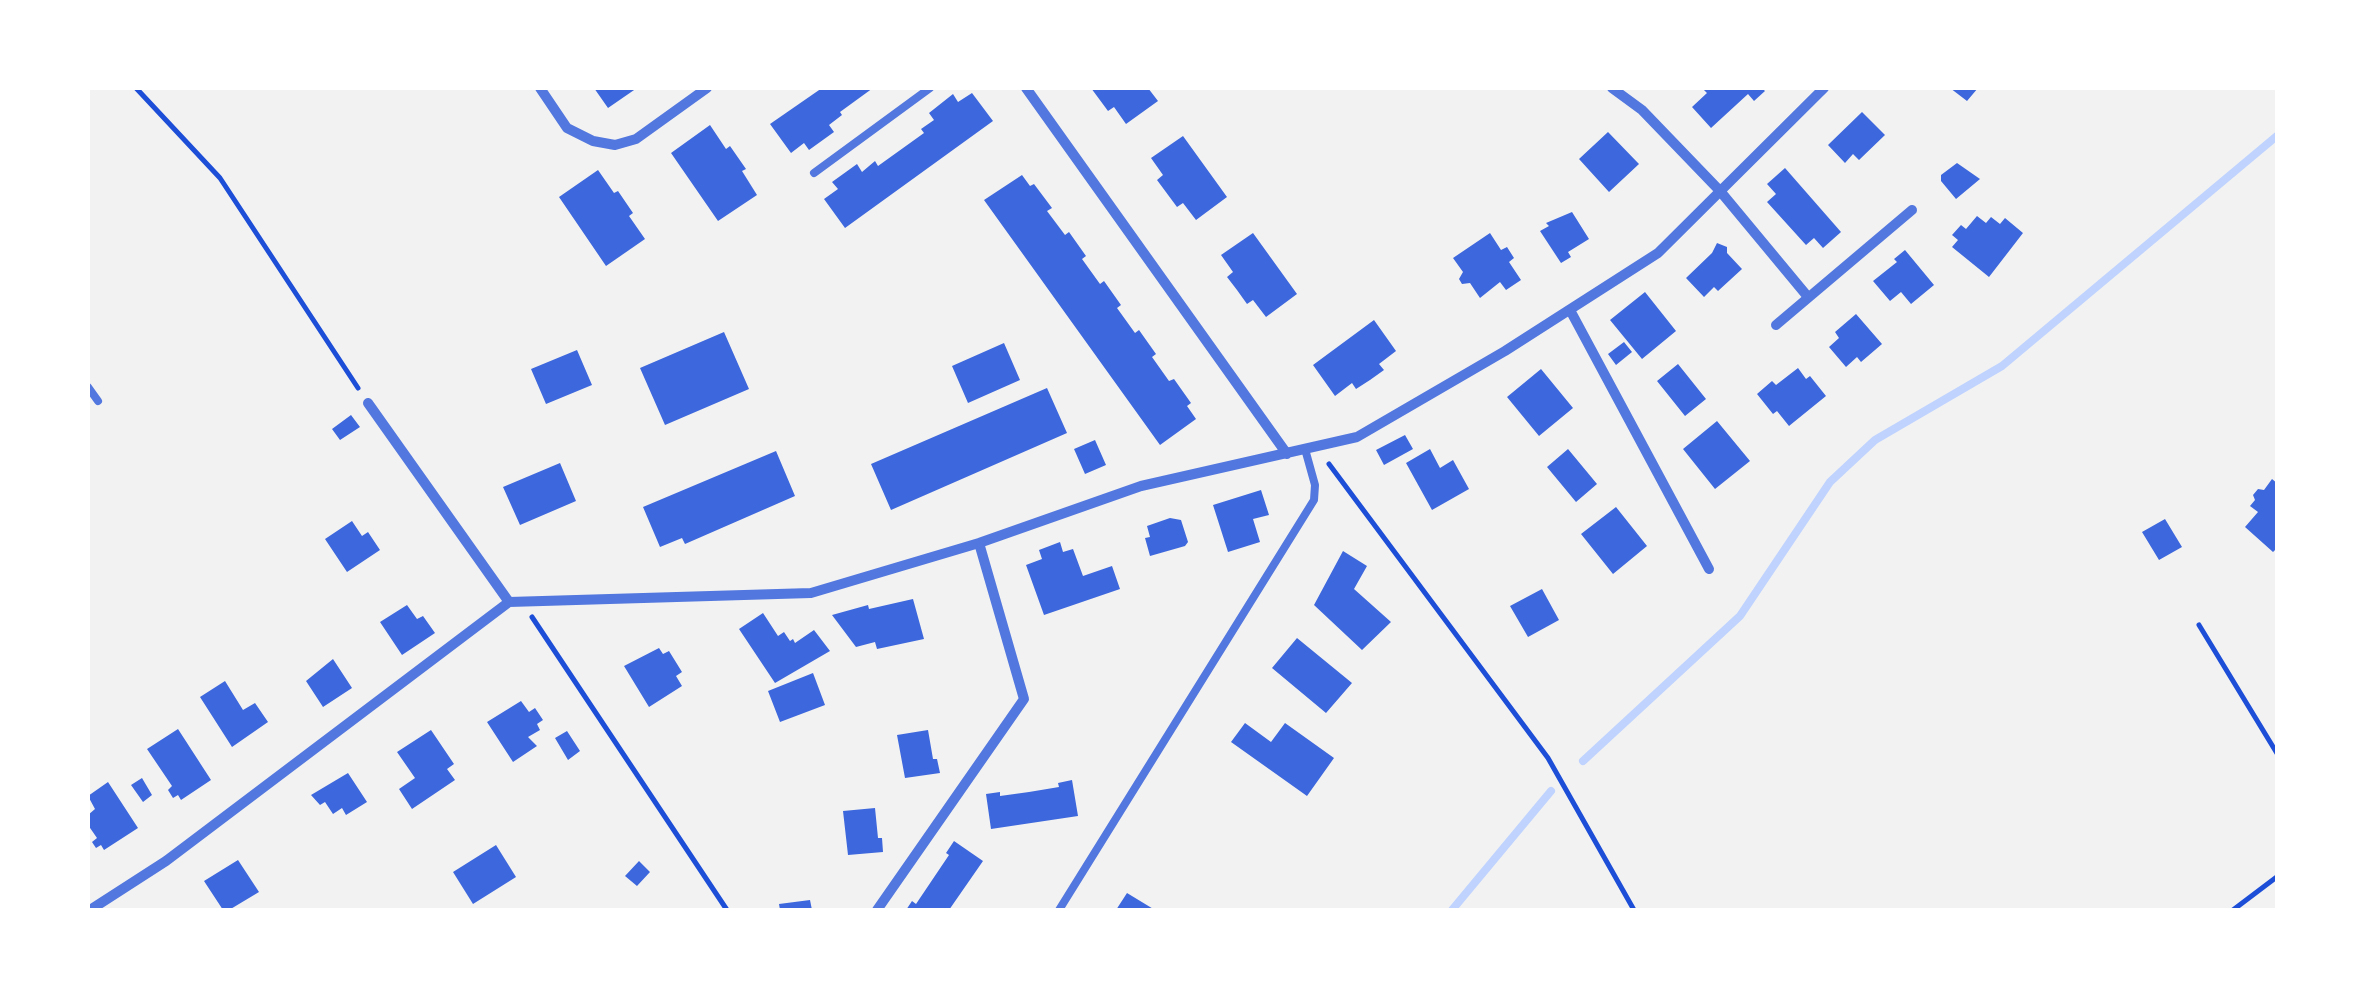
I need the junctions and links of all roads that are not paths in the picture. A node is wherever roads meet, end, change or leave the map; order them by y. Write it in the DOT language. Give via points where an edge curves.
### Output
graph roads {
  1 [pos="540,88"];
  2 [pos="707,88"];
  3 [pos="930,88"];
  4 [pos="1026,88"];
  5 [pos="1612,88"];
  6 [pos="1824,88"];
  7 [pos="814,174"];
  8 [pos="1720,191"];
  9 [pos="1912,210"];
  10 [pos="1808,297"];
  11 [pos="1570,310"];
  12 [pos="1776,325"];
  13 [pos="88,387"];
  14 [pos="98,400"];
  15 [pos="368,403"];
  16 [pos="1310,448"];
  17 [pos="1287,454"];
  18 [pos="979,543"];
  19 [pos="1709,569"];
  20 [pos="509,602"];
  21 [pos="90,910"];
  22 [pos="877,910"];
  23 [pos="1059,910"];
  1 -- 2 [label="street" via="567,128 615,146 636,139"];
  3 -- 7 [label="lane"];
  4 -- 17 [label="street"];
  5 -- 8 [label="street"];
  6 -- 8 [label="street"];
  8 -- 10 [label="street"];
  8 -- 11 [label="street" via="1658,253"];
  9 -- 10 [label="street"];
  10 -- 12 [label="street"];
  11 -- 16 [label="street" via="1357,437"];
  11 -- 19 [label="street"];
  13 -- 14 [label="lane"];
  15 -- 20 [label="street"];
  16 -- 17 [label="street"];
  16 -- 23 [label="lane" via="1314,500"];
  17 -- 18 [label="street" via="1141,486"];
  18 -- 20 [label="street" via="811,592"];
  18 -- 22 [label="street" via="1024,699"];
  20 -- 21 [label="street" via="166,862"];
}
